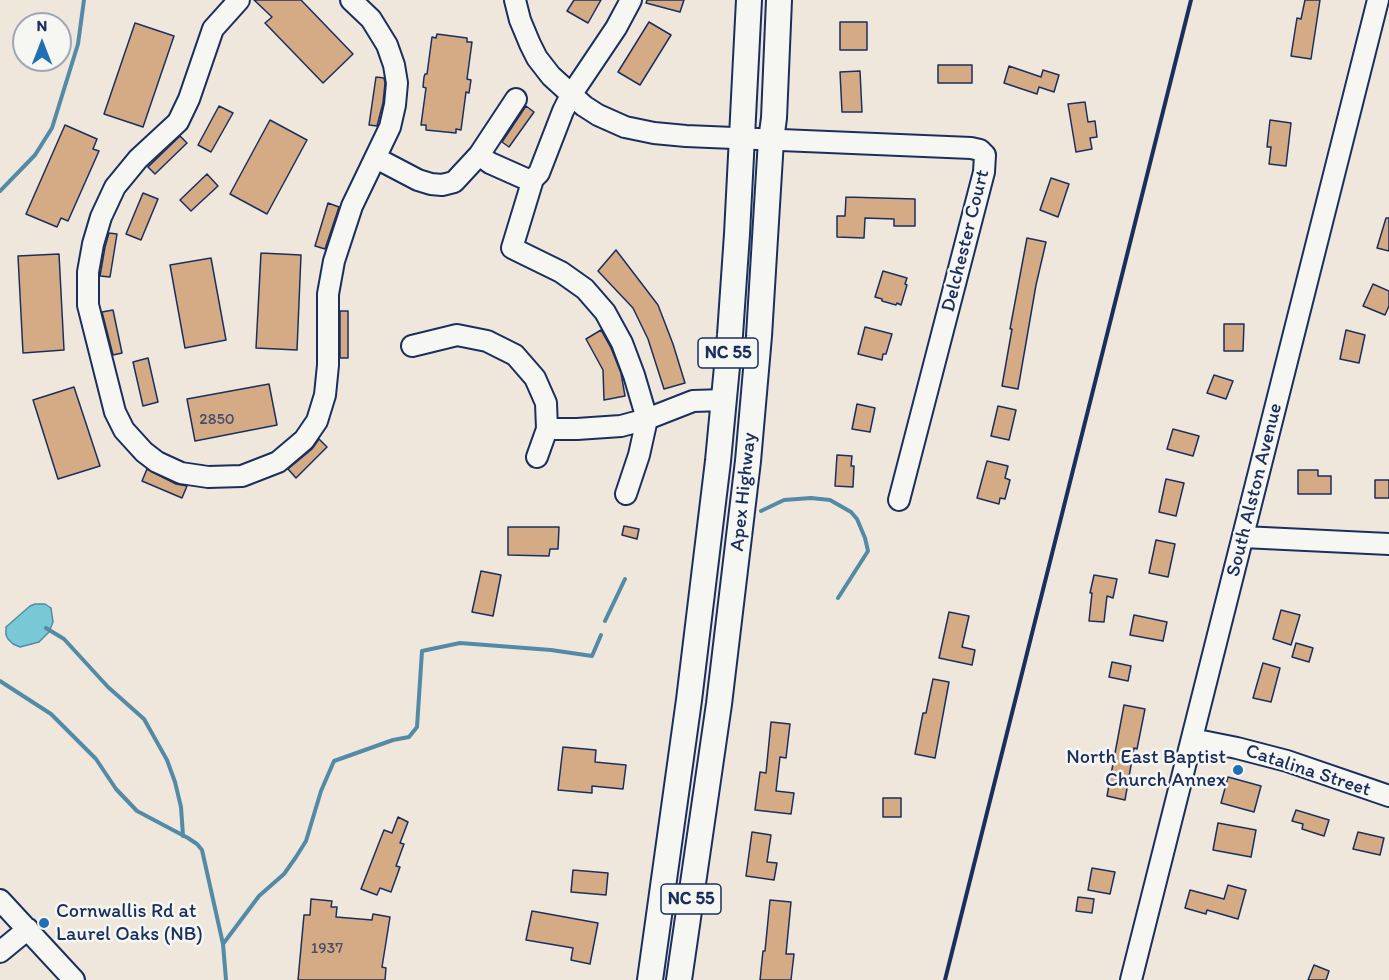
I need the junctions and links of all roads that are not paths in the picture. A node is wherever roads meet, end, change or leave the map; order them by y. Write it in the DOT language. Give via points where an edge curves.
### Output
graph roads {
  1 [pos="239,0"];
  2 [pos="351,0"];
  3 [pos="515,0"];
  4 [pos="631,0"];
  5 [pos="749,0"];
  6 [pos="779,0"];
  7 [pos="1378,0"];
  8 [pos="571,95"];
  9 [pos="516,99"];
  10 [pos="743,139"];
  11 [pos="771,140"];
  12 [pos="478,155"];
  13 [pos="376,158"];
  14 [pos="532,179"];
  15 [pos="412,346"];
  16 [pos="724,400"];
  17 [pos="646,419"];
  18 [pos="547,429"];
  19 [pos="537,457"];
  20 [pos="626,494"];
  21 [pos="899,500"];
  22 [pos="1243,537"];
  23 [pos="1389,544"];
  24 [pos="1192,739"];
  25 [pos="1389,796"];
  26 [pos="0,900"];
  27 [pos="28,929"];
  28 [pos="0,952"];
  29 [pos="74,980"];
  30 [pos="650,980"];
  31 [pos="679,980"];
  32 [pos="1131,980"];
  1 -- 13 [label="street" via="213,29 178,122 115,187 93,244 88,305 115,412 124,430 157,462 181,473 242,476 278,462 304,440 317,421 325,395 328,294 334,261 352,206"];
  2 -- 13 [label="street" via="378,28 394,65 397,83 390,127"];
  3 -- 8 [label="street" via="537,58"];
  4 -- 8 [label="street"];
  5 -- 10 [label="main road, Apex Highway / NC 55"];
  6 -- 11 [label="main road, Apex Highway / NC 55"];
  7 -- 22 [label="street, South Alston Avenue"];
  8 -- 10 [label="street" via="625,128"];
  8 -- 14 [label="street" via="539,172"];
  9 -- 12 [label="street"];
  10 -- 11 [label="street"];
  10 -- 16 [label="main road, Apex Highway / NC 55"];
  11 -- 21 [label="street, Delchester Court" via="971,148 985,155 984,172"];
  11 -- 31 [label="main road, Apex Highway / NC 55" via="748,461"];
  12 -- 13 [label="street" via="454,182 442,185 418,180"];
  12 -- 14 [label="street" via="517,176"];
  14 -- 17 [label="street" via="512,248 561,272 585,289 605,312 622,343"];
  15 -- 18 [label="street" via="457,335 487,341 515,355 535,378 546,404"];
  16 -- 17 [label="street" via="693,401"];
  16 -- 30 [label="main road, Apex Highway / NC 55" via="691,688"];
  17 -- 18 [label="street" via="621,426"];
  17 -- 20 [label="street"];
  18 -- 19 [label="street"];
  22 -- 23 [label="street"];
  22 -- 24 [label="street, South Alston Avenue"];
  24 -- 25 [label="street, Catalina Street" via="1287,761"];
  24 -- 32 [label="street, South Alston Avenue"];
  26 -- 27 [label="street"];
  27 -- 28 [label="street"];
  27 -- 29 [label="street"];
}
